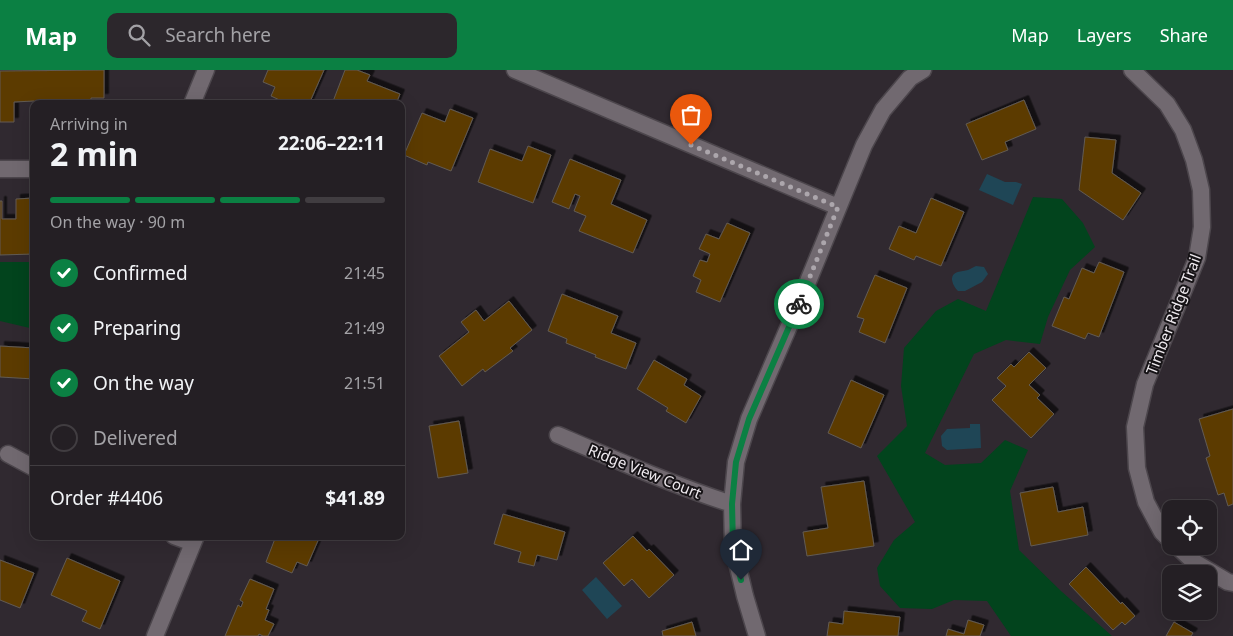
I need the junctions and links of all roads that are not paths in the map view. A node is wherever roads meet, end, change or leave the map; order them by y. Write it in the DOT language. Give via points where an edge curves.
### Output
graph roads {
  1 [pos="206,70"];
  2 [pos="515,70"];
  3 [pos="923,70"];
  4 [pos="1132,70"];
  5 [pos="547,76"];
  6 [pos="194,100"];
  7 [pos="0,169"];
  8 [pos="30,169"];
  9 [pos="838,207"];
  10 [pos="558,435"];
  11 [pos="8,454"];
  12 [pos="30,466"];
  13 [pos="732,504"];
  14 [pos="1162,532"];
  15 [pos="195,540"];
  16 [pos="1187,555"];
  17 [pos="1233,583"];
  18 [pos="155,636"];
  19 [pos="757,636"];
  1 -- 6 [label="street"];
  2 -- 5 [label="street"];
  3 -- 9 [label="street" via="910,78 883,110 864,145"];
  4 -- 14 [label="street, Timber Ridge Trail" via="1167,104 1183,130 1201,190 1202,228 1197,258 1145,384 1135,427 1137,468 1146,502"];
  5 -- 9 [label="street"];
  7 -- 8 [label="street"];
  9 -- 13 [label="street" via="749,419 736,462"];
  10 -- 13 [label="street, Ridge View Court" via="689,490"];
  11 -- 12 [label="street"];
  13 -- 19 [label="street" via="733,546"];
  15 -- 18 [label="street"];
  16 -- 17 [label="street"];
}
